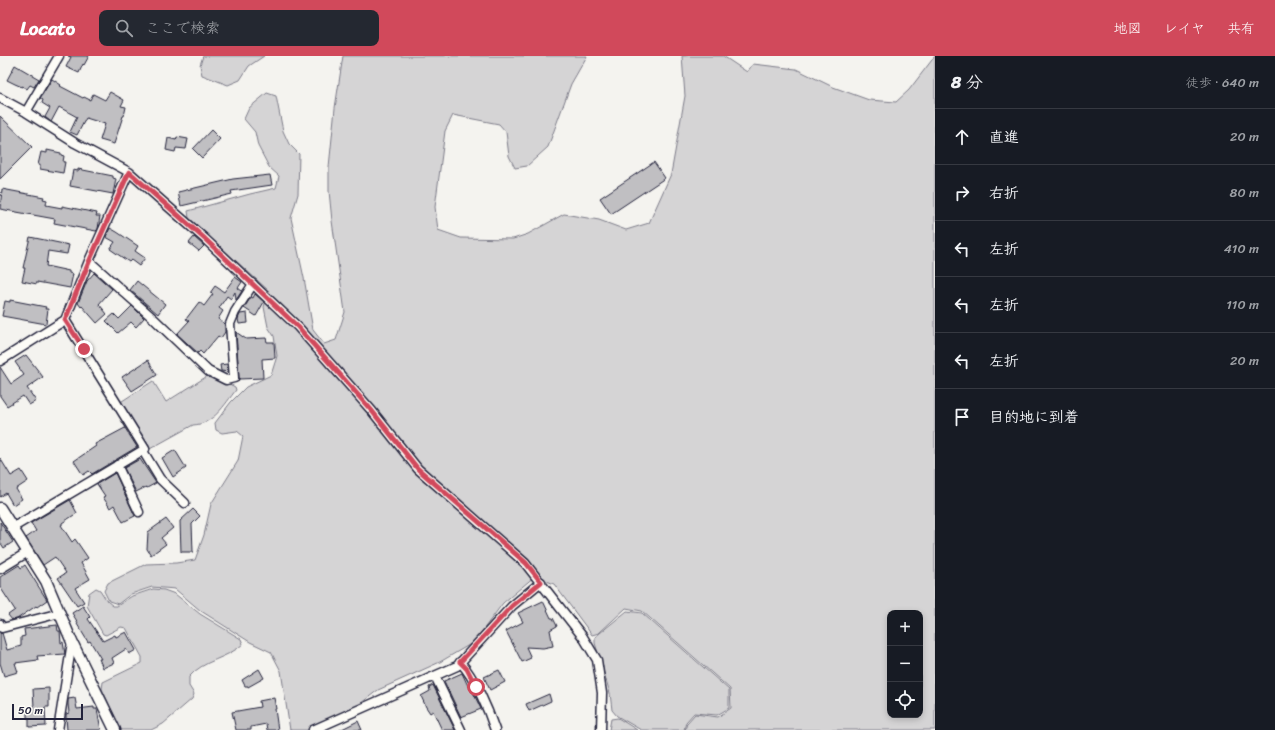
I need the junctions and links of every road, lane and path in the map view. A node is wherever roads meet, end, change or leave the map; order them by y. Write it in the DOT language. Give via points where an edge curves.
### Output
graph roads {
  1 [pos="59,56"];
  2 [pos="0,98"];
  3 [pos="26,112"];
  4 [pos="129,172"];
  5 [pos="89,262"];
  6 [pos="253,284"];
  7 [pos="65,320"];
  8 [pos="0,361"];
  9 [pos="143,451"];
  10 [pos="117,465"];
  11 [pos="185,503"];
  12 [pos="0,508"];
  13 [pos="139,512"];
  14 [pos="12,528"];
  15 [pos="28,552"];
  16 [pos="0,569"];
  17 [pos="541,582"];
  18 [pos="60,613"];
  19 [pos="0,624"];
  20 [pos="72,642"];
  21 [pos="460,662"];
  22 [pos="435,676"];
  23 [pos="58,730"];
  24 [pos="115,730"];
  25 [pos="313,730"];
  26 [pos="461,730"];
  27 [pos="495,730"];
  28 [pos="601,730"];
  1 -- 3 [label="street"];
  2 -- 3 [label="street"];
  3 -- 4 [label="street"];
  4 -- 5 [label="street"];
  4 -- 6 [label="street"];
  5 -- 6 [label="street" via="208,370 226,380 234,378 230,324"];
  5 -- 7 [label="street"];
  6 -- 17 [label="street" via="298,327 372,411 418,469 526,563"];
  7 -- 8 [label="street"];
  7 -- 9 [label="street" via="123,413 145,450"];
  9 -- 10 [label="street"];
  9 -- 11 [label="street" via="160,479"];
  10 -- 13 [label="street"];
  10 -- 14 [label="street"];
  12 -- 14 [label="street"];
  14 -- 15 [label="street"];
  15 -- 16 [label="street"];
  15 -- 18 [label="street" via="46,582"];
  17 -- 21 [label="street" via="512,606"];
  17 -- 28 [label="street" via="584,637 597,660 602,694"];
  18 -- 19 [label="street" via="2,628"];
  18 -- 20 [label="street"];
  20 -- 23 [label="street"];
  20 -- 24 [label="street"];
  21 -- 22 [label="street" via="457,666"];
  21 -- 27 [label="street" via="467,669"];
  22 -- 25 [label="street"];
  22 -- 26 [label="street"];
}
